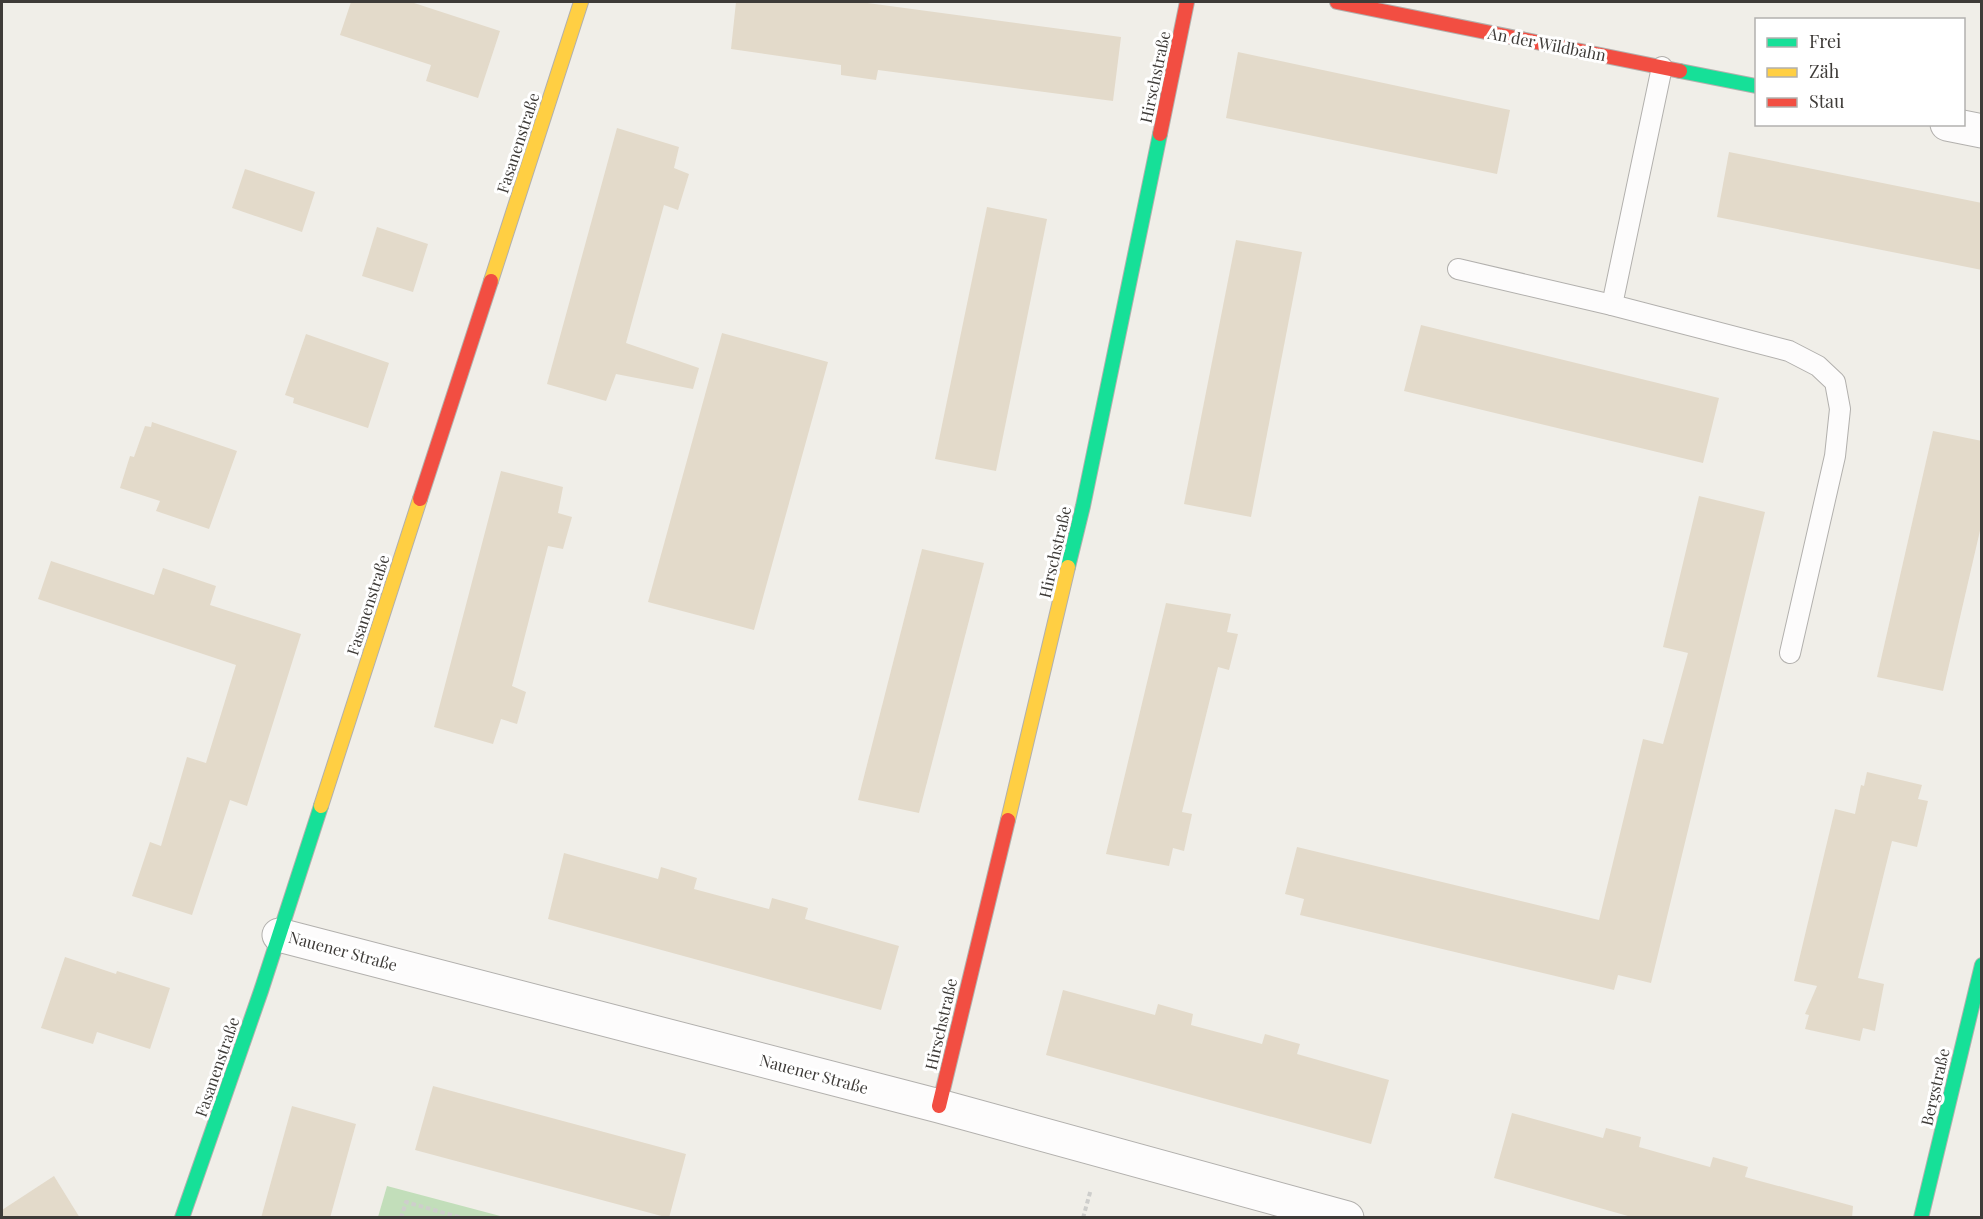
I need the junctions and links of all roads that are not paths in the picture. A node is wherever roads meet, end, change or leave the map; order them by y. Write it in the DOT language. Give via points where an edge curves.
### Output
graph roads {
  1 [pos="581,2"];
  2 [pos="1187,2"];
  3 [pos="1337,2"];
  4 [pos="1662,67"];
  5 [pos="1755,86"];
  6 [pos="1956,126"];
  7 [pos="1982,132"];
  8 [pos="1458,269"];
  9 [pos="1612,305"];
  10 [pos="1790,653"];
  11 [pos="279,934"];
  12 [pos="1982,965"];
  13 [pos="939,1106"];
  14 [pos="182,1218"];
  15 [pos="1347,1218"];
  16 [pos="1921,1218"];
  1 -- 11 [label="street, Fasanenstraße"];
  2 -- 13 [label="street, Hirschstraße" via="1083,506"];
  3 -- 4 [label="street, An der Wildbahn"];
  4 -- 5 [label="street, An der Wildbahn"];
  4 -- 9 [label="lane"];
  6 -- 7 [label="street"];
  8 -- 9 [label="lane"];
  9 -- 10 [label="lane" via="1789,351 1818,366 1835,382 1840,409 1835,456"];
  11 -- 13 [label="street, Nauener Straße"];
  11 -- 14 [label="street, Fasanenstraße"];
  12 -- 16 [label="street, Bergstraße"];
  13 -- 15 [label="street, Nauener Straße"];
}
